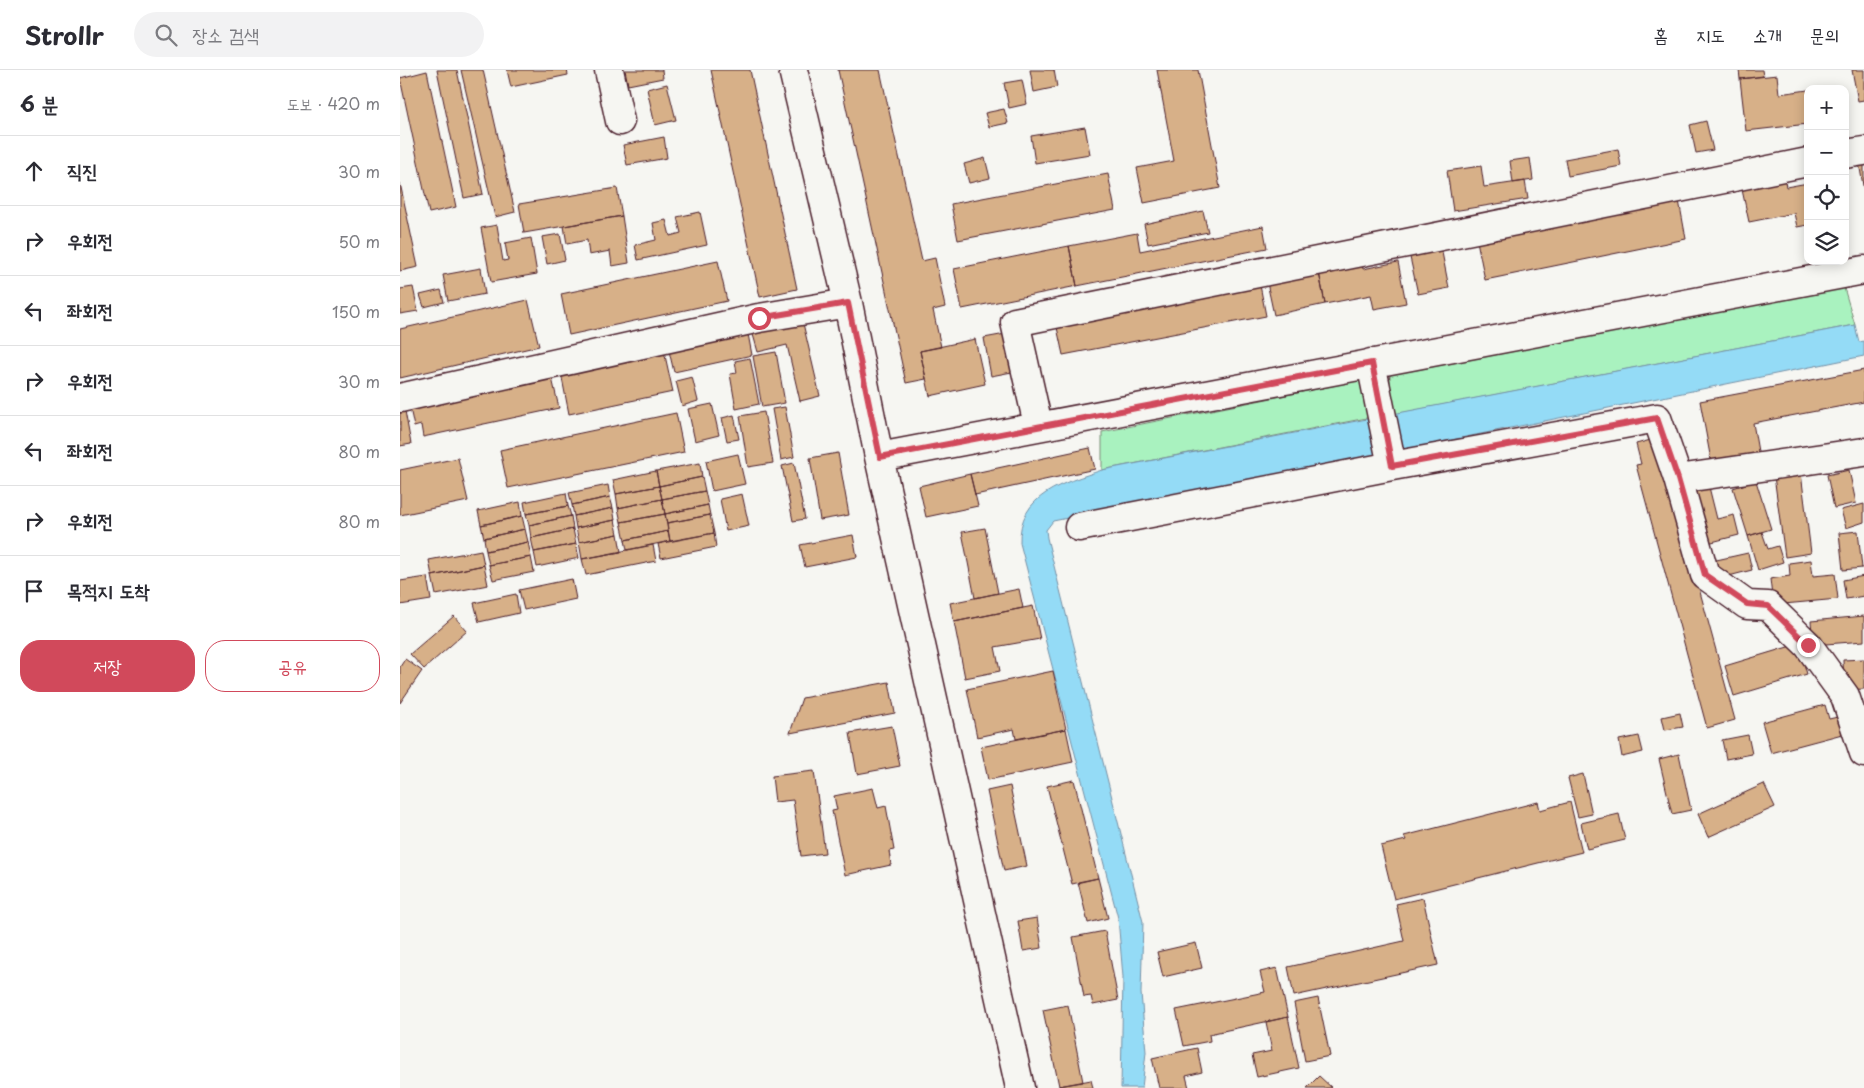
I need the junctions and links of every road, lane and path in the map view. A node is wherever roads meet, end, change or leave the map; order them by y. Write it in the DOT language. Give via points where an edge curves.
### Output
graph roads {
  1 [pos="609,70"];
  2 [pos="793,70"];
  3 [pos="620,121"];
  4 [pos="1864,151"];
  5 [pos="1849,153"];
  6 [pos="1804,163"];
  7 [pos="1864,270"];
  8 [pos="848,303"];
  9 [pos="1372,363"];
  10 [pos="400,398"];
  11 [pos="1038,425"];
  12 [pos="1864,452"];
  13 [pos="880,457"];
  14 [pos="1392,466"];
  15 [pos="1678,479"];
  16 [pos="1079,527"];
  17 [pos="1854,696"];
  18 [pos="1864,753"];
  19 [pos="1020,1088"];
  1 -- 3 [label="street"];
  2 -- 8 [label="street"];
  4 -- 5 [label="street"];
  6 -- 11 [label="street" via="1015,322"];
  7 -- 9 [label="street"];
  8 -- 10 [label="street" via="759,318"];
  8 -- 13 [label="street"];
  9 -- 11 [label="street"];
  9 -- 14 [label="street"];
  11 -- 13 [label="street"];
  12 -- 15 [label="street"];
  13 -- 19 [label="street"];
  14 -- 15 [label="street" via="1657,418"];
  14 -- 16 [label="street"];
  15 -- 17 [label="street" via="1705,575 1747,604 1768,606"];
  17 -- 18 [label="street"];
}
